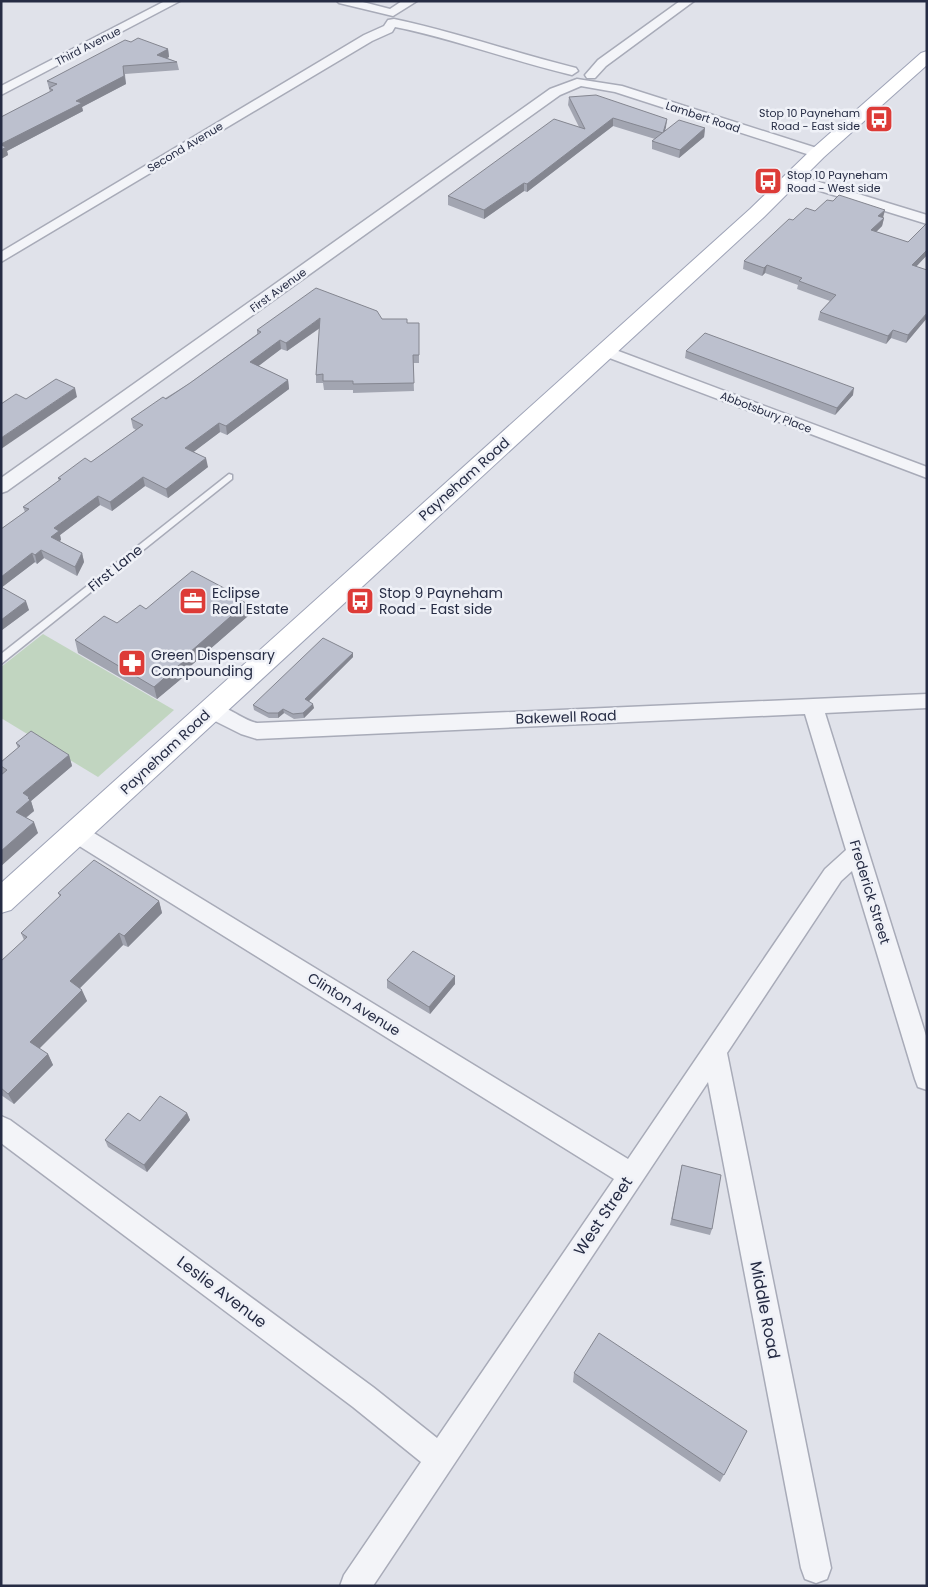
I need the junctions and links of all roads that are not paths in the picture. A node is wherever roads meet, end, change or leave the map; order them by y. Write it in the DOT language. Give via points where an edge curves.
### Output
graph roads {
  1 [pos="174,1"];
  2 [pos="343,1"];
  3 [pos="411,1"];
  4 [pos="688,1"];
  5 [pos="392,17"];
  6 [pos="927,56"];
  7 [pos="578,77"];
  8 [pos="1,91"];
  9 [pos="818,153"];
  10 [pos="793,178"];
  11 [pos="927,220"];
  12 [pos="1,258"];
  13 [pos="606,351"];
  14 [pos="927,472"];
  15 [pos="229,477"];
  16 [pos="1,487"];
  17 [pos="1,660"];
  18 [pos="927,701"];
  19 [pos="813,706"];
  20 [pos="210,710"];
  21 [pos="76,833"];
  22 [pos="858,853"];
  23 [pos="1,901"];
  24 [pos="714,1051"];
  25 [pos="927,1079"];
  26 [pos="1,1128"];
  27 [pos="631,1175"];
  28 [pos="440,1459"];
  29 [pos="816,1568"];
  30 [pos="355,1586"];
  1 -- 8 [label="street, Third Avenue"];
  2 -- 5 [label="street, Lambert Road"];
  3 -- 5 [label="street, Second Avenue"];
  4 -- 7 [label="street, First Avenue"];
  5 -- 7 [label="street, Lambert Road"];
  5 -- 12 [label="street, Second Avenue" via="388,29"];
  6 -- 9 [label="main road, Payneham Road"];
  7 -- 9 [label="street, Lambert Road"];
  7 -- 16 [label="street, First Avenue"];
  9 -- 10 [label="main road, Payneham Road"];
  10 -- 11 [label="street"];
  10 -- 13 [label="main road, Payneham Road"];
  13 -- 14 [label="street, Abbotsbury Place"];
  13 -- 20 [label="main road, Payneham Road"];
  15 -- 17 [label="lane, First Lane"];
  18 -- 19 [label="street, Bakewell Road"];
  19 -- 20 [label="street, Bakewell Road" via="257,731"];
  19 -- 22 [label="street, Frederick Street"];
  20 -- 21 [label="main road, Payneham Road"];
  21 -- 23 [label="main road, Payneham Road"];
  21 -- 27 [label="street, Clinton Avenue"];
  22 -- 24 [label="street, West Street" via="833,875"];
  22 -- 25 [label="street, Frederick Street"];
  24 -- 27 [label="street, West Street"];
  24 -- 29 [label="street, Middle Road"];
  26 -- 28 [label="street, Leslie Avenue" via="363,1397"];
  27 -- 28 [label="street, West Street"];
  28 -- 30 [label="street, West Street"];
}
